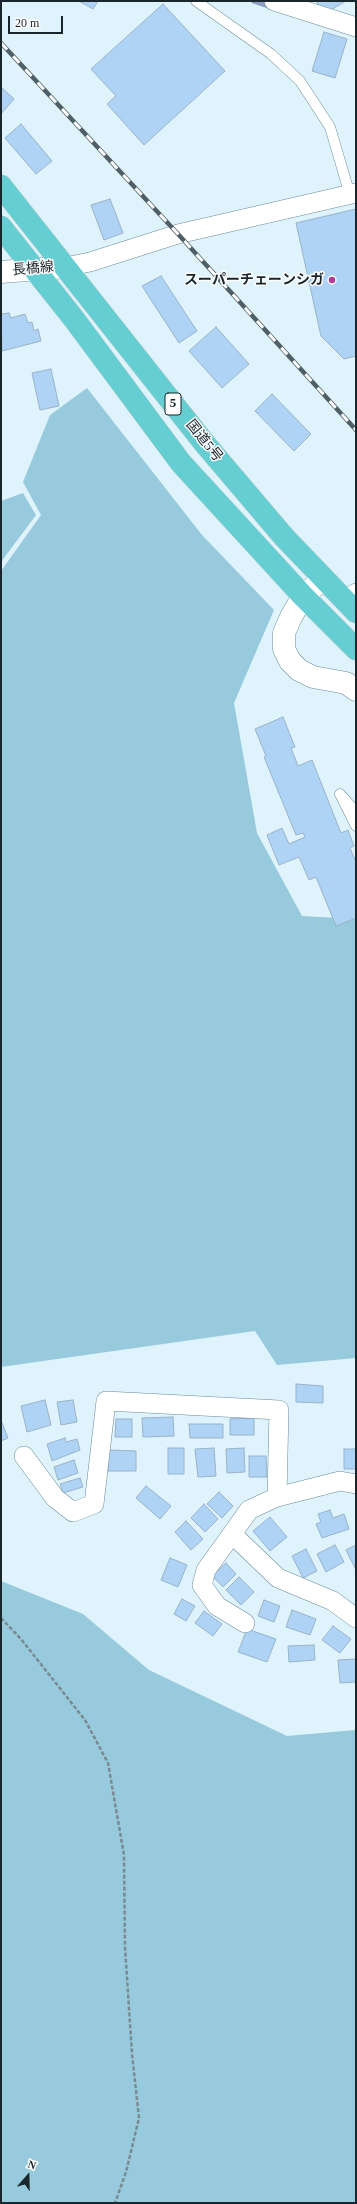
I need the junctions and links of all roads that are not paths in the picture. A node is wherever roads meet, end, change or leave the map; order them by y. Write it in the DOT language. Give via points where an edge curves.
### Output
graph roads {
  1 [pos="196,1"];
  2 [pos="274,1"];
  3 [pos="356,27"];
  4 [pos="1,186"];
  5 [pos="353,194"];
  6 [pos="1,226"];
  7 [pos="65,267"];
  8 [pos="35,269"];
  9 [pos="1,272"];
  10 [pos="323,579"];
  11 [pos="303,596"];
  12 [pos="352,602"];
  13 [pos="356,649"];
  14 [pos="356,690"];
  15 [pos="356,812"];
  16 [pos="356,826"];
  17 [pos="24,1456"];
  18 [pos="356,1484"];
  19 [pos="277,1497"];
  20 [pos="232,1534"];
  21 [pos="356,1618"];
  22 [pos="245,1623"];
  1 -- 5 [label="lane" via="271,54 300,81 330,127"];
  2 -- 3 [label="street"];
  4 -- 7 [label="highway, 国道5号 / 5"];
  5 -- 7 [label="street" via="178,234 90,262"];
  6 -- 8 [label="highway, 5"];
  7 -- 8 [label="street, 長橋線"];
  7 -- 10 [label="highway, 国道5号 / 5" via="205,444"];
  8 -- 9 [label="street, 長橋線"];
  8 -- 11 [label="highway, 5" via="182,463"];
  10 -- 11 [label="street"];
  10 -- 12 [label="highway, 国道5号 / 5"];
  11 -- 13 [label="highway, 5"];
  11 -- 14 [label="street" via="284,633 284,649 290,661 298,670 313,677 346,683"];
  15 -- 16 [label="lane" via="340,794"];
  17 -- 19 [label="street" via="55,1498 73,1512 94,1504 106,1401 279,1410"];
  18 -- 19 [label="street" via="340,1482"];
  19 -- 20 [label="street" via="249,1510"];
  20 -- 21 [label="street" via="278,1578 333,1602"];
  20 -- 22 [label="street" via="206,1570 202,1585 217,1606"];
}
